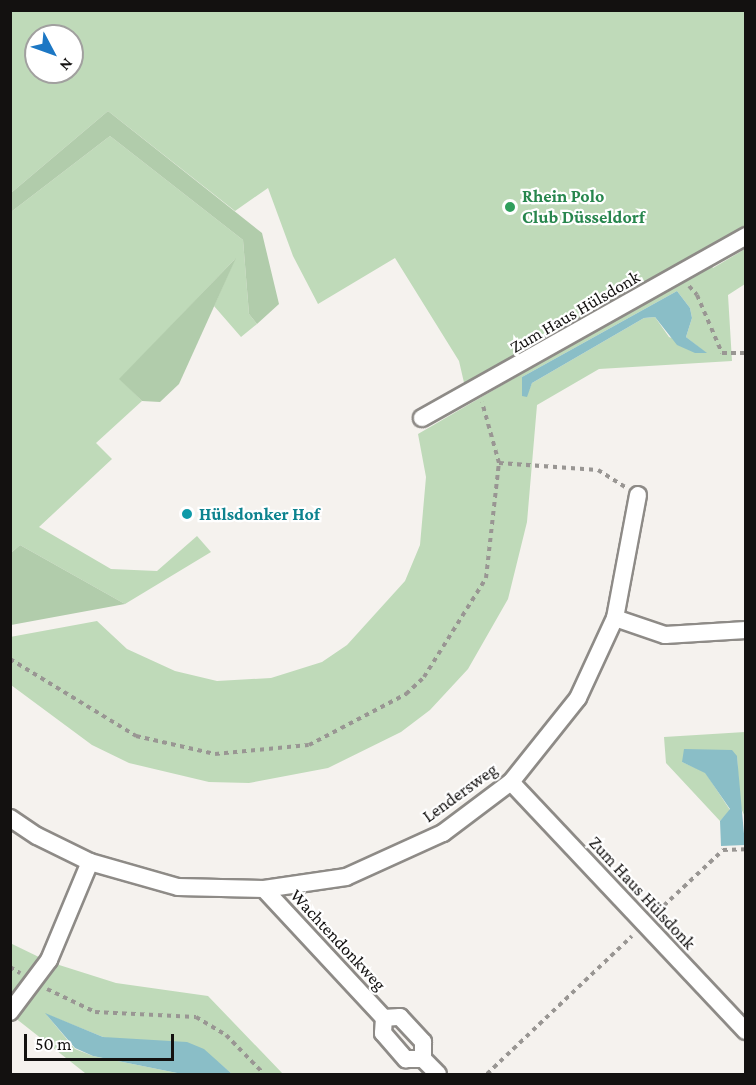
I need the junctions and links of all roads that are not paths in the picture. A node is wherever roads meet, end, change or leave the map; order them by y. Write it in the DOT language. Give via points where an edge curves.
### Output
graph roads {
  1 [pos="746,236"];
  2 [pos="422,418"];
  3 [pos="638,495"];
  4 [pos="615,618"];
  5 [pos="746,630"];
  6 [pos="511,782"];
  7 [pos="10,818"];
  8 [pos="90,862"];
  9 [pos="264,889"];
  10 [pos="10,1012"];
  11 [pos="384,1018"];
  12 [pos="746,1031"];
  13 [pos="423,1059"];
  14 [pos="438,1074"];
  1 -- 2 [label="street, Zum Haus Hülsdonk"];
  3 -- 4 [label="street, Lendersweg"];
  4 -- 5 [label="street" via="665,635"];
  4 -- 6 [label="street, Lendersweg" via="578,698"];
  6 -- 9 [label="street, Lendersweg" via="443,833 346,876"];
  6 -- 12 [label="street, Zum Haus Hülsdonk"];
  7 -- 8 [label="street, Lendersweg"];
  8 -- 9 [label="street, Lendersweg" via="178,887"];
  8 -- 10 [label="street" via="52,955"];
  9 -- 11 [label="street, Wachtendonkweg"];
  11 -- 13 [label="street, Wachtendonkweg" via="400,1017 423,1042"];
  11 -- 13 [label="street, Wachtendonkweg" via="383,1034 406,1059"];
  13 -- 14 [label="street, Wachtendonkweg"];
}
